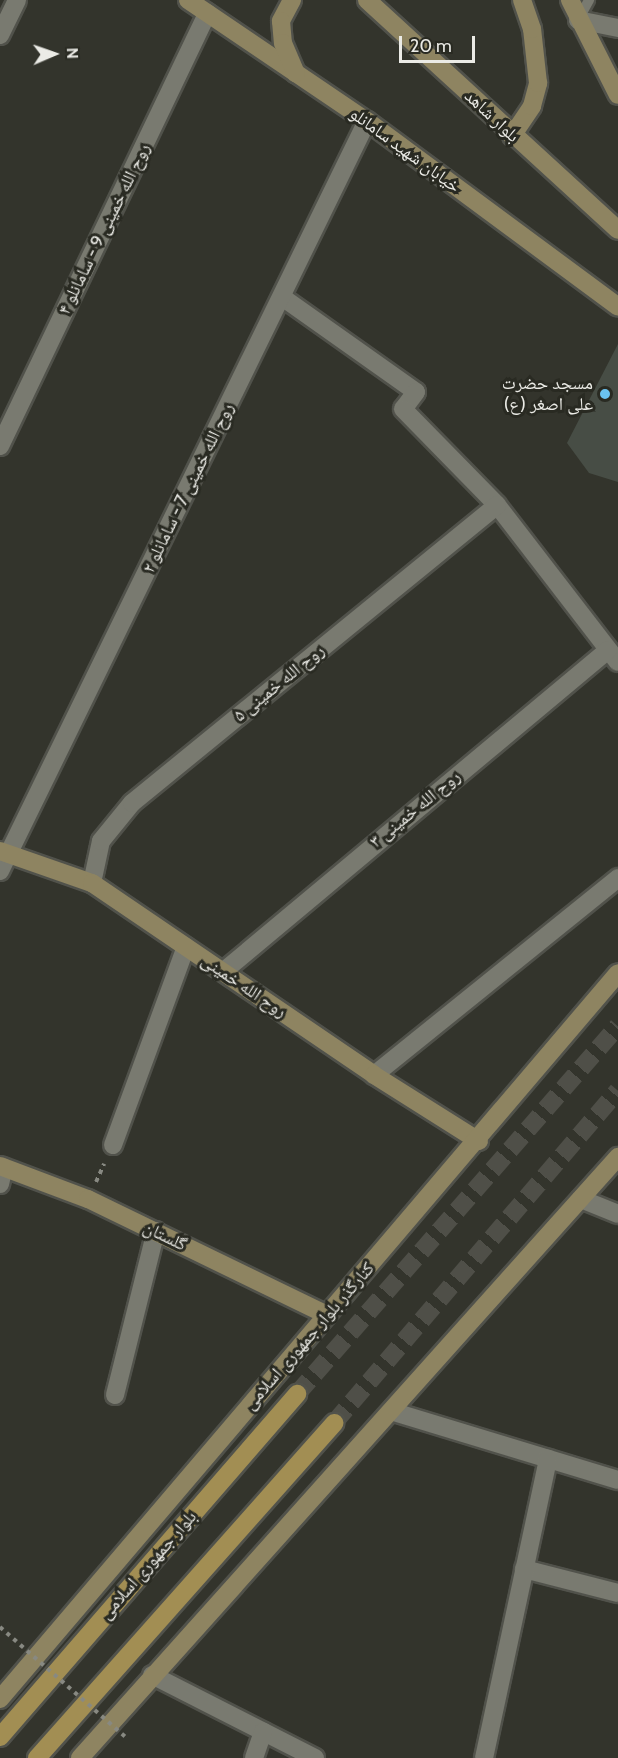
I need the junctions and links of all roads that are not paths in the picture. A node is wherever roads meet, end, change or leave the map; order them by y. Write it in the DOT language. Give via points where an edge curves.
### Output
graph roads {
  1 [pos="17,0"];
  2 [pos="188,0"];
  3 [pos="292,0"];
  4 [pos="367,0"];
  5 [pos="522,0"];
  6 [pos="570,0"];
  7 [pos="589,0"];
  8 [pos="207,13"];
  9 [pos="578,20"];
  10 [pos="618,28"];
  11 [pos="0,35"];
  12 [pos="296,73"];
  13 [pos="618,95"];
  14 [pos="367,121"];
  15 [pos="512,136"];
  16 [pos="618,231"];
  17 [pos="282,297"];
  18 [pos="618,307"];
  19 [pos="0,446"];
  20 [pos="496,505"];
  21 [pos="613,656"];
  22 [pos="4,853"];
  23 [pos="0,871"];
  24 [pos="618,878"];
  25 [pos="92,883"];
  26 [pos="186,947"];
  27 [pos="224,971"];
  28 [pos="618,973"];
  29 [pos="375,1076"];
  30 [pos="479,1141"];
  31 [pos="113,1145"];
  32 [pos="618,1157"];
  33 [pos="1,1172"];
  34 [pos="581,1199"];
  35 [pos="618,1214"];
  36 [pos="156,1232"];
  37 [pos="327,1315"];
  38 [pos="297,1394"];
  39 [pos="115,1395"];
  40 [pos="394,1412"];
  41 [pos="334,1423"];
  42 [pos="548,1459"];
  43 [pos="618,1480"];
  44 [pos="524,1569"];
  45 [pos="618,1593"];
  46 [pos="152,1675"];
  47 [pos="0,1699"];
  48 [pos="263,1732"];
  49 [pos="0,1737"];
  50 [pos="37,1758"];
  51 [pos="80,1758"];
  52 [pos="254,1758"];
  53 [pos="315,1758"];
  54 [pos="484,1758"];
  1 -- 11 [label="street"];
  2 -- 8 [label="main road, خیابان شهید سامانلو"];
  3 -- 12 [label="main road" via="281,21 283,43"];
  4 -- 15 [label="main road, بلوار شاهد"];
  5 -- 15 [label="main road" via="532,29 538,83 532,106"];
  6 -- 9 [label="main road"];
  7 -- 9 [label="lane"];
  8 -- 12 [label="main road, خیابان شهید سامانلو"];
  8 -- 19 [label="street, روح الله خمینی 9 - سامانلو ۴"];
  9 -- 10 [label="street"];
  9 -- 13 [label="main road"];
  12 -- 14 [label="main road, خیابان شهید سامانلو"];
  14 -- 17 [label="street, روح الله خمینی 7 - سامانلو ۲"];
  14 -- 18 [label="main road, خیابان شهید سامانلو"];
  15 -- 16 [label="main road, بلوار شاهد"];
  17 -- 20 [label="street" via="416,392 403,409"];
  17 -- 22 [label="street, روح الله خمینی 7 - سامانلو ۲"];
  20 -- 21 [label="street"];
  20 -- 25 [label="street, روح الله خمینی ۵" via="132,803 101,841"];
  21 -- 27 [label="street, روح الله خمینی ۳"];
  22 -- 23 [label="street, روح الله خمینی 7 - سامانلو ۲"];
  22 -- 25 [label="main road, روح الله خمینی"];
  24 -- 29 [label="street"];
  25 -- 26 [label="main road, روح الله خمینی"];
  26 -- 27 [label="main road, روح الله خمینی"];
  26 -- 31 [label="street"];
  27 -- 29 [label="main road, روح الله خمینی"];
  28 -- 30 [label="main road, کنارگذر بلوار جمهوری اسلامی"];
  29 -- 30 [label="main road, روح الله خمینی"];
  30 -- 37 [label="main road, کنارگذر بلوار جمهوری اسلامی"];
  32 -- 34 [label="main road"];
  33 -- 36 [label="main road, گلستان" via="88,1199"];
  34 -- 35 [label="street"];
  34 -- 40 [label="main road"];
  36 -- 37 [label="main road, گلستان"];
  36 -- 39 [label="street"];
  37 -- 47 [label="main road, کنارگذر بلوار جمهوری اسلامی"];
  38 -- 49 [label="main road, بلوار جمهوری اسلامی"];
  40 -- 42 [label="street"];
  40 -- 46 [label="main road"];
  41 -- 50 [label="main road"];
  42 -- 43 [label="street"];
  42 -- 44 [label="street"];
  44 -- 45 [label="street"];
  44 -- 54 [label="street"];
  46 -- 48 [label="street"];
  46 -- 51 [label="main road"];
  48 -- 52 [label="street"];
  48 -- 53 [label="street"];
}
